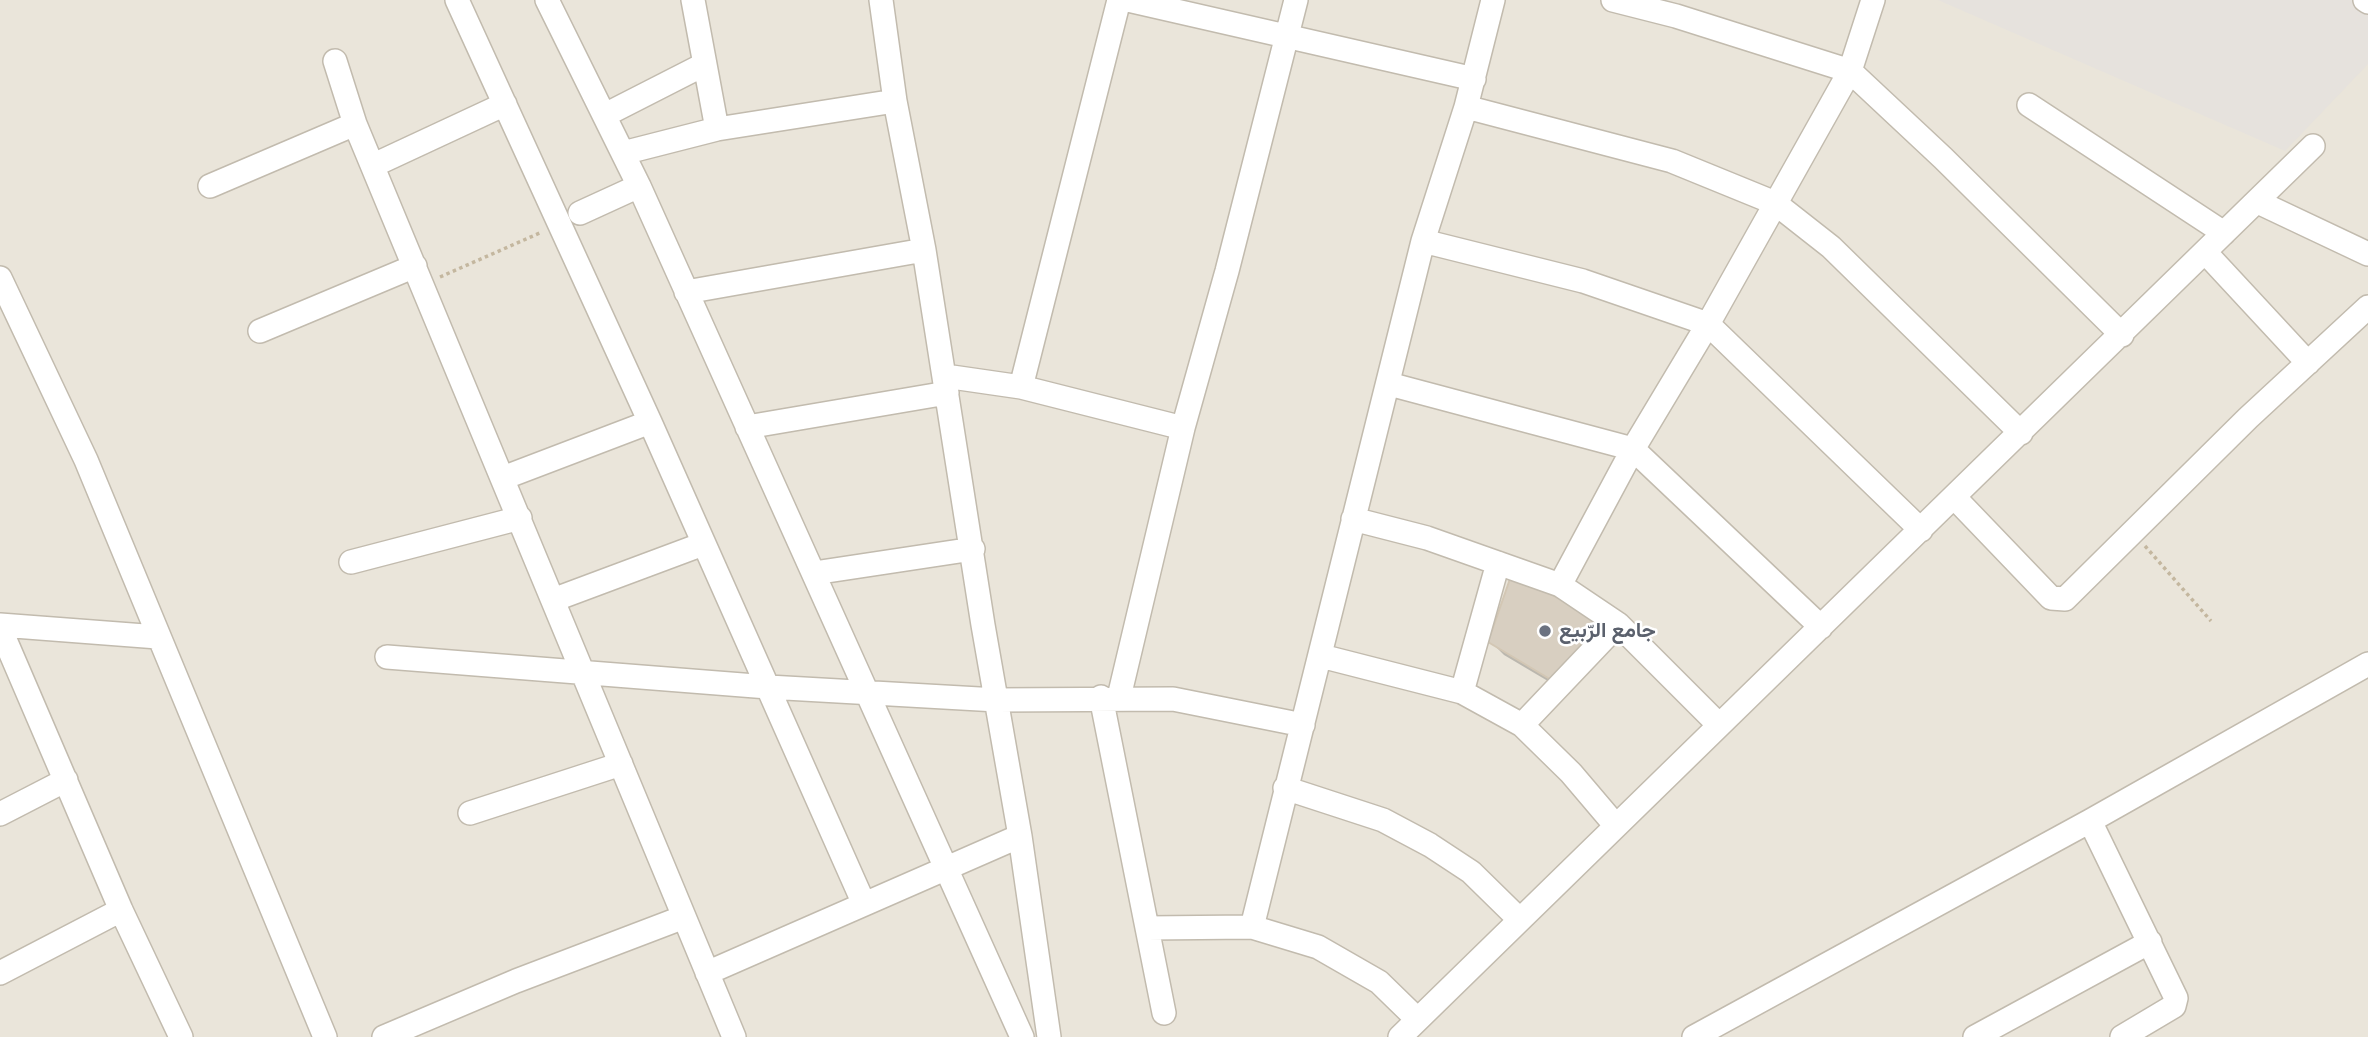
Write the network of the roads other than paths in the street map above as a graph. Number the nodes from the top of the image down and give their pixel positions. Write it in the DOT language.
graph roads {
  1 [pos="457,0"];
  2 [pos="547,0"];
  3 [pos="693,0"];
  4 [pos="881,0"];
  5 [pos="1119,0"];
  6 [pos="1128,0"];
  7 [pos="1296,0"];
  8 [pos="1493,0"];
  9 [pos="1613,0"];
  10 [pos="1872,0"];
  11 [pos="1286,35"];
  12 [pos="335,61"];
  13 [pos="703,65"];
  14 [pos="1850,71"];
  15 [pos="1474,79"];
  16 [pos="895,101"];
  17 [pos="505,104"];
  18 [pos="2029,105"];
  19 [pos="1466,107"];
  20 [pos="605,115"];
  21 [pos="355,124"];
  22 [pos="717,129"];
  23 [pos="2314,146"];
  24 [pos="623,153"];
  25 [pos="374,165"];
  26 [pos="210,186"];
  27 [pos="639,186"];
  28 [pos="2258,202"];
  29 [pos="1775,203"];
  30 [pos="580,213"];
  31 [pos="2224,233"];
  32 [pos="1423,241"];
  33 [pos="924,250"];
  34 [pos="2205,252"];
  35 [pos="2368,254"];
  36 [pos="419,275"];
  37 [pos="0,278"];
  38 [pos="686,292"];
  39 [pos="2368,307"];
  40 [pos="1708,324"];
  41 [pos="260,331"];
  42 [pos="2122,335"];
  43 [pos="2308,363"];
  44 [pos="946,384"];
  45 [pos="1389,384"];
  46 [pos="1021,387"];
  47 [pos="650,422"];
  48 [pos="747,426"];
  49 [pos="1183,428"];
  50 [pos="2021,433"];
  51 [pos="1633,449"];
  52 [pos="503,478"];
  53 [pos="1955,498"];
  54 [pos="520,517"];
  55 [pos="1353,519"];
  56 [pos="1921,530"];
  57 [pos="703,544"];
  58 [pos="973,548"];
  59 [pos="351,562"];
  60 [pos="1498,563"];
  61 [pos="814,573"];
  62 [pos="1560,585"];
  63 [pos="553,600"];
  64 [pos="1618,624"];
  65 [pos="0,626"];
  66 [pos="1821,627"];
  67 [pos="158,637"];
  68 [pos="6,655"];
  69 [pos="1321,656"];
  70 [pos="387,657"];
  71 [pos="2368,664"];
  72 [pos="582,671"];
  73 [pos="768,687"];
  74 [pos="869,692"];
  75 [pos="1462,692"];
  76 [pos="1110,697"];
  77 [pos="997,700"];
  78 [pos="1303,725"];
  79 [pos="1522,725"];
  80 [pos="1719,725"];
  81 [pos="621,764"];
  82 [pos="66,780"];
  83 [pos="1285,788"];
  84 [pos="470,813"];
  85 [pos="0,814"];
  86 [pos="2090,821"];
  87 [pos="1616,827"];
  88 [pos="1020,836"];
  89 [pos="947,870"];
  90 [pos="864,904"];
  91 [pos="121,910"];
  92 [pos="684,916"];
  93 [pos="1520,920"];
  94 [pos="1252,927"];
  95 [pos="1147,928"];
  96 [pos="2150,942"];
  97 [pos="0,973"];
  98 [pos="707,973"];
  99 [pos="1164,1013"];
  100 [pos="1417,1019"];
  101 [pos="178,1036"];
  102 [pos="2124,1036"];
  103 [pos="325,1037"];
  104 [pos="384,1037"];
  105 [pos="734,1037"];
  106 [pos="1022,1037"];
  107 [pos="1049,1037"];
  108 [pos="1400,1037"];
  109 [pos="1694,1037"];
  110 [pos="1975,1037"];
  1 -- 17 [label="street"];
  2 -- 20 [label="street"];
  3 -- 13 [label="street"];
  4 -- 16 [label="street"];
  5 -- 46 [label="street"];
  6 -- 11 [label="street"];
  7 -- 11 [label="street"];
  8 -- 15 [label="street"];
  9 -- 14 [label="street"];
  10 -- 14 [label="street"];
  11 -- 15 [label="street"];
  11 -- 49 [label="street"];
  12 -- 21 [label="street"];
  13 -- 20 [label="street"];
  13 -- 22 [label="street"];
  14 -- 29 [label="street"];
  14 -- 42 [label="street"];
  15 -- 19 [label="street"];
  16 -- 22 [label="street"];
  16 -- 33 [label="street"];
  17 -- 25 [label="street"];
  17 -- 47 [label="street"];
  18 -- 31 [label="street"];
  19 -- 29 [label="street"];
  19 -- 32 [label="street"];
  20 -- 24 [label="street"];
  21 -- 25 [label="street"];
  21 -- 26 [label="street"];
  22 -- 24 [label="street"];
  23 -- 28 [label="street"];
  24 -- 27 [label="street"];
  25 -- 36 [label="street"];
  27 -- 30 [label="street"];
  27 -- 38 [label="street"];
  28 -- 31 [label="street"];
  28 -- 35 [label="street"];
  29 -- 40 [label="street"];
  29 -- 50 [label="street"];
  31 -- 34 [label="street"];
  32 -- 40 [label="street"];
  32 -- 45 [label="street"];
  33 -- 38 [label="street"];
  33 -- 44 [label="street"];
  34 -- 42 [label="street"];
  34 -- 43 [label="street"];
  36 -- 41 [label="street"];
  36 -- 52 [label="street"];
  37 -- 67 [label="street"];
  38 -- 48 [label="street"];
  39 -- 43 [label="street"];
  40 -- 51 [label="street"];
  40 -- 56 [label="street"];
  42 -- 50 [label="street"];
  43 -- 53 [label="street"];
  44 -- 46 [label="street"];
  44 -- 48 [label="street"];
  44 -- 58 [label="street"];
  45 -- 51 [label="street"];
  45 -- 55 [label="street"];
  46 -- 49 [label="street"];
  47 -- 52 [label="street"];
  47 -- 57 [label="street"];
  48 -- 61 [label="street"];
  49 -- 76 [label="street"];
  50 -- 53 [label="street"];
  51 -- 62 [label="street"];
  51 -- 66 [label="street"];
  52 -- 54 [label="street"];
  53 -- 56 [label="street"];
  54 -- 59 [label="street"];
  54 -- 63 [label="street"];
  55 -- 60 [label="street"];
  55 -- 69 [label="street"];
  56 -- 66 [label="street"];
  57 -- 63 [label="street"];
  57 -- 73 [label="street"];
  58 -- 61 [label="street"];
  58 -- 77 [label="street"];
  60 -- 62 [label="street"];
  60 -- 75 [label="street"];
  61 -- 74 [label="street"];
  62 -- 64 [label="street"];
  63 -- 72 [label="street"];
  64 -- 79 [label="street"];
  64 -- 80 [label="street"];
  65 -- 67 [label="street"];
  65 -- 68 [label="street"];
  66 -- 80 [label="street"];
  67 -- 103 [label="street"];
  68 -- 82 [label="street"];
  69 -- 75 [label="street"];
  69 -- 78 [label="street"];
  70 -- 72 [label="street"];
  71 -- 86 [label="street"];
  72 -- 73 [label="street"];
  72 -- 81 [label="street"];
  73 -- 74 [label="street"];
  73 -- 90 [label="street"];
  74 -- 77 [label="street"];
  74 -- 89 [label="street"];
  75 -- 79 [label="street"];
  76 -- 77 [label="street"];
  76 -- 78 [label="street"];
  76 -- 95 [label="street"];
  77 -- 88 [label="street"];
  78 -- 83 [label="street"];
  79 -- 87 [label="street"];
  80 -- 87 [label="street"];
  81 -- 84 [label="street"];
  81 -- 92 [label="street"];
  82 -- 85 [label="street"];
  82 -- 91 [label="street"];
  83 -- 93 [label="street"];
  83 -- 94 [label="street"];
  86 -- 96 [label="street"];
  86 -- 109 [label="street"];
  87 -- 93 [label="street"];
  88 -- 89 [label="street"];
  88 -- 107 [label="street"];
  89 -- 90 [label="street"];
  89 -- 106 [label="street"];
  90 -- 98 [label="street"];
  91 -- 97 [label="street"];
  91 -- 101 [label="street"];
  92 -- 98 [label="street"];
  92 -- 104 [label="street"];
  93 -- 100 [label="street"];
  94 -- 95 [label="street"];
  94 -- 100 [label="street"];
  95 -- 99 [label="street"];
  96 -- 102 [label="street"];
  96 -- 110 [label="street"];
  98 -- 105 [label="street"];
  100 -- 108 [label="street"];
}
